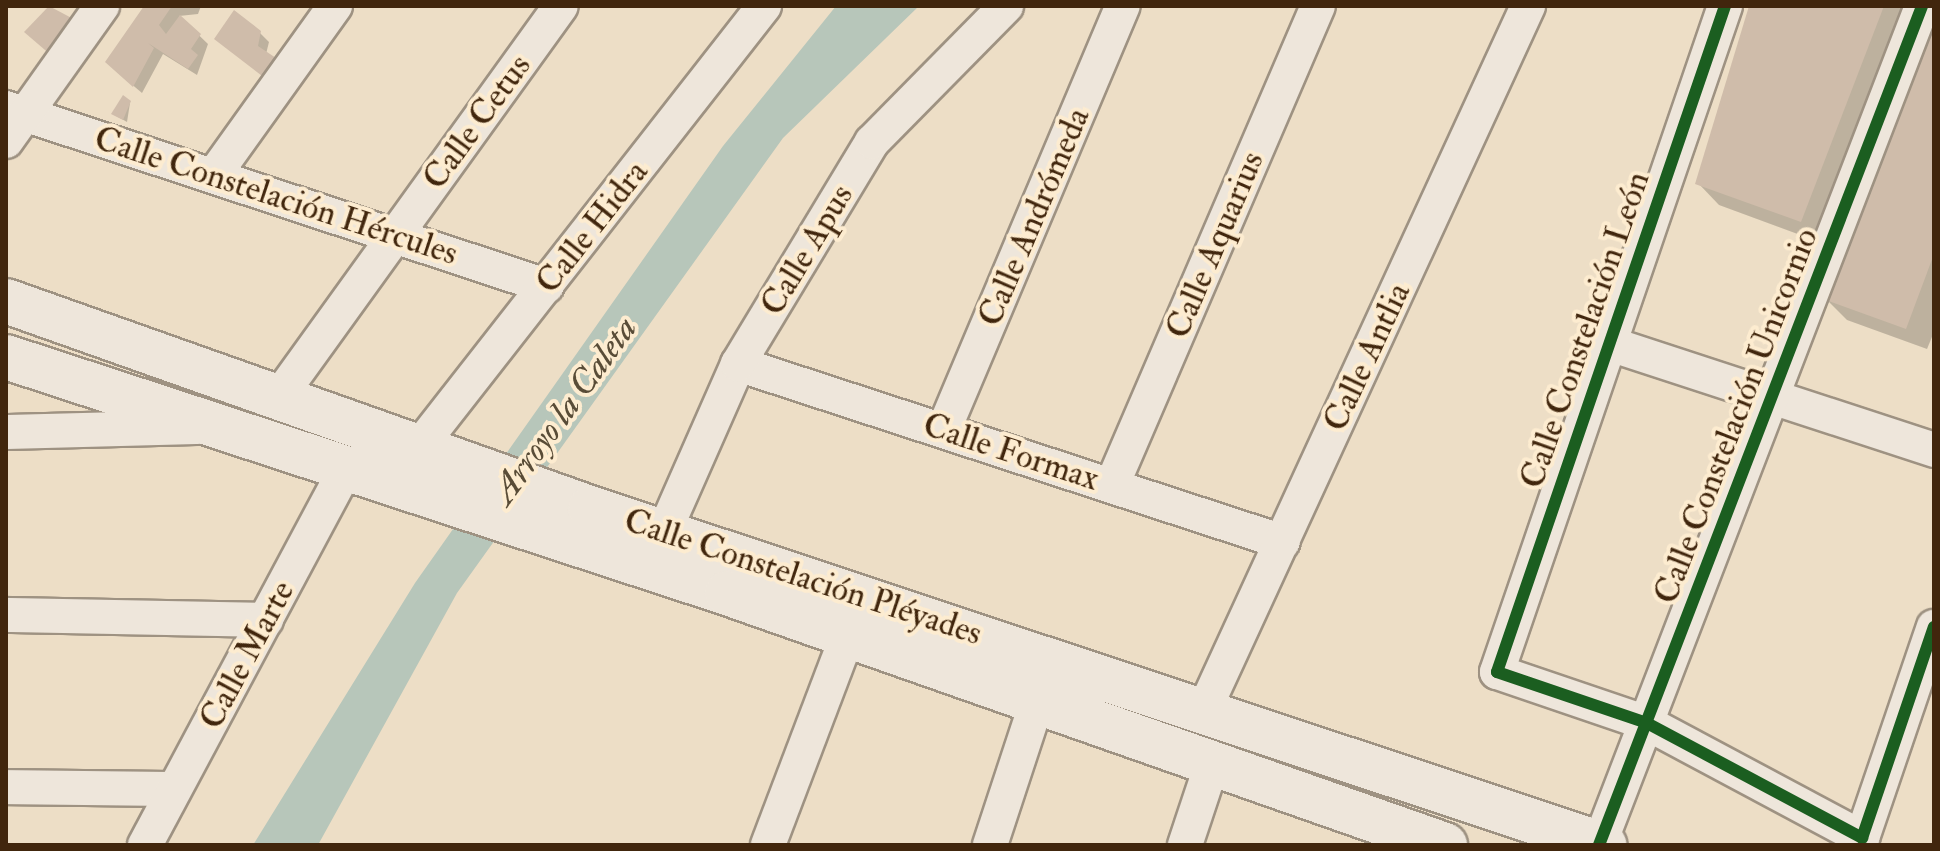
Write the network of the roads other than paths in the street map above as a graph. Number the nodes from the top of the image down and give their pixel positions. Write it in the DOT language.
graph roads {
  1 [pos="102,6"];
  2 [pos="335,6"];
  3 [pos="561,6"];
  4 [pos="764,6"];
  5 [pos="1006,6"];
  6 [pos="1123,6"];
  7 [pos="1318,6"];
  8 [pos="1528,6"];
  9 [pos="1725,6"];
  10 [pos="1922,6"];
  11 [pos="12,121"];
  12 [pos="214,175"];
  13 [pos="395,236"];
  14 [pos="546,286"];
  15 [pos="6,301"];
  16 [pos="1610,344"];
  17 [pos="6,357"];
  18 [pos="738,364"];
  19 [pos="281,394"];
  20 [pos="1775,398"];
  21 [pos="226,427"];
  22 [pos="944,429"];
  23 [pos="6,432"];
  24 [pos="1934,450"];
  25 [pos="422,463"];
  26 [pos="348,465"];
  27 [pos="1112,485"];
  28 [pos="583,525"];
  29 [pos="664,532"];
  30 [pos="1283,542"];
  31 [pos="6,615"];
  32 [pos="266,620"];
  33 [pos="1934,627"];
  34 [pos="847,637"];
  35 [pos="1037,702"];
  36 [pos="1205,708"];
  37 [pos="1647,723"];
  38 [pos="1212,764"];
  39 [pos="6,787"];
  40 [pos="174,789"];
  41 [pos="1601,844"];
  42 [pos="145,845"];
  43 [pos="768,845"];
  44 [pos="990,845"];
  45 [pos="1185,845"];
  46 [pos="1445,845"];
  1 -- 11 [label="street"];
  2 -- 12 [label="street"];
  3 -- 13 [label="street, Calle Cetus"];
  4 -- 14 [label="street, Calle Hidra"];
  5 -- 18 [label="street, Calle Apus"];
  6 -- 22 [label="street, Calle Andrómeda"];
  7 -- 27 [label="street, Calle Aquarius"];
  8 -- 30 [label="street, Calle Antlia"];
  9 -- 16 [label="street, Calle Constelación León"];
  10 -- 20 [label="street, Calle Constelación Unicornio"];
  11 -- 12 [label="street, Calle Constelación Hércules"];
  12 -- 13 [label="street, Calle Constelación Hércules"];
  13 -- 14 [label="street, Calle Constelación Hércules"];
  13 -- 19 [label="street, Calle Cetus"];
  14 -- 25 [label="street, Calle Hidra"];
  15 -- 19 [label="main road, Calle Constelación Pléyades"];
  16 -- 20 [label="street"];
  16 -- 37 [label="street, Calle Constelación León"];
  17 -- 21 [label="main road, Calle Constelación Pléyades"];
  18 -- 22 [label="street, Calle Formax"];
  18 -- 29 [label="street, Calle Apus"];
  19 -- 25 [label="main road, Calle Constelación Pléyades"];
  20 -- 24 [label="street"];
  20 -- 37 [label="street, Calle Constelación Unicornio"];
  21 -- 23 [label="street"];
  21 -- 26 [label="main road, Calle Constelación Pléyades"];
  22 -- 27 [label="street, Calle Formax"];
  25 -- 26 [label="main road, Calle Constelación Pléyades"];
  25 -- 28 [label="main road, Calle Constelación Pléyades"];
  26 -- 32 [label="street, Calle Marte"];
  27 -- 30 [label="street, Calle Formax"];
  28 -- 29 [label="main road, Calle Constelación Pléyades"];
  28 -- 34 [label="main road, Calle Constelación Pléyades"];
  29 -- 36 [label="main road, Calle Constelación Pléyades"];
  30 -- 36 [label="street, Calle Antlia"];
  31 -- 32 [label="street"];
  32 -- 40 [label="street, Calle Marte"];
  33 -- 37 [label="street"];
  34 -- 35 [label="main road, Calle Constelación Pléyades"];
  34 -- 43 [label="street"];
  35 -- 38 [label="main road, Calle Constelación Pléyades"];
  35 -- 44 [label="street"];
  36 -- 41 [label="main road, Calle Constelación Pléyades"];
  37 -- 41 [label="street, Calle Constelación Unicornio"];
  38 -- 45 [label="street"];
  38 -- 46 [label="main road, Calle Constelación Pléyades"];
  39 -- 40 [label="street"];
  40 -- 42 [label="street, Calle Marte"];
}
